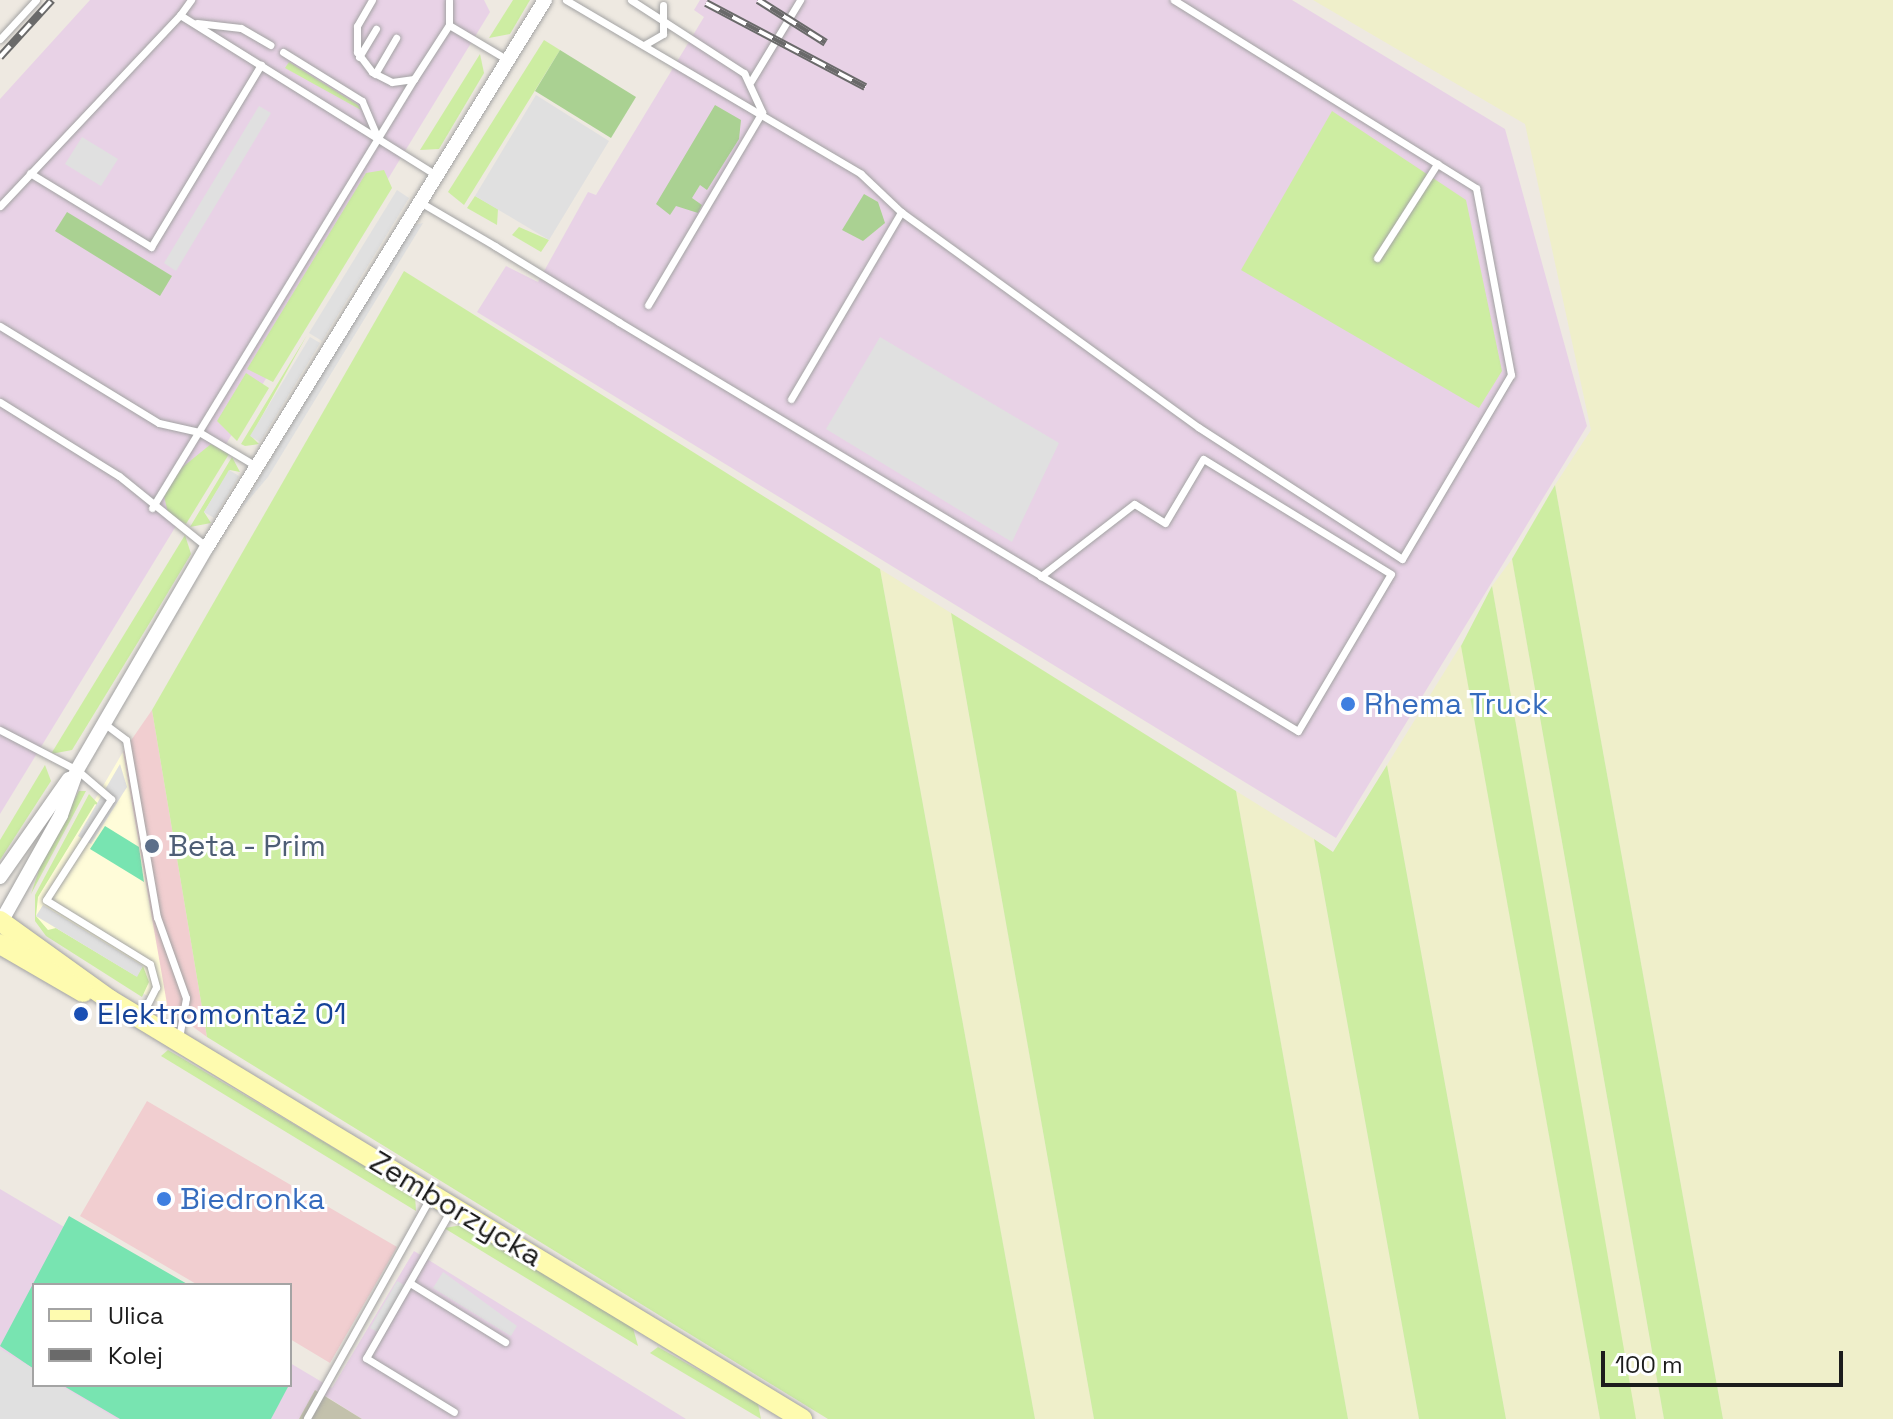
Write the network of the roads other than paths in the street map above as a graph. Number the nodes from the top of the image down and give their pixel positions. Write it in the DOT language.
graph roads {
  1 [pos="36,0"];
  2 [pos="191,0"];
  3 [pos="372,0"];
  4 [pos="449,0"];
  5 [pos="545,0"];
  6 [pos="566,0"];
  7 [pos="631,0"];
  8 [pos="800,0"];
  9 [pos="1174,0"];
  10 [pos="663,5"];
  11 [pos="180,15"];
  12 [pos="664,22"];
  13 [pos="192,23"];
  14 [pos="449,25"];
  15 [pos="376,29"];
  16 [pos="396,38"];
  17 [pos="0,39"];
  18 [pos="270,45"];
  19 [pos="644,45"];
  20 [pos="283,52"];
  21 [pos="359,57"];
  22 [pos="508,60"];
  23 [pos="261,65"];
  24 [pos="375,74"];
  25 [pos="414,79"];
  26 [pos="751,81"];
  27 [pos="762,112"];
  28 [pos="378,139"];
  29 [pos="1437,164"];
  30 [pos="30,173"];
  31 [pos="436,175"];
  32 [pos="420,202"];
  33 [pos="0,206"];
  34 [pos="901,212"];
  35 [pos="1377,258"];
  36 [pos="648,305"];
  37 [pos="0,326"];
  38 [pos="791,399"];
  39 [pos="0,402"];
  40 [pos="199,432"];
  41 [pos="256,466"];
  42 [pos="152,508"];
  43 [pos="207,547"];
  44 [pos="1041,576"];
  45 [pos="103,723"];
  46 [pos="0,730"];
  47 [pos="77,770"];
  48 [pos="0,877"];
  49 [pos="0,922"];
  50 [pos="0,944"];
  51 [pos="110,1000"];
  52 [pos="140,1018"];
  53 [pos="178,1040"];
  54 [pos="432,1194"];
  55 [pos="453,1206"];
  56 [pos="410,1283"];
  57 [pos="505,1342"];
  58 [pos="454,1412"];
  59 [pos="307,1418"];
  60 [pos="802,1419"];
  1 -- 17 [label="lane"];
  2 -- 11 [label="lane"];
  3 -- 21 [label="lane"];
  4 -- 14 [label="lane"];
  5 -- 22 [label="street"];
  6 -- 19 [label="lane"];
  7 -- 12 [label="lane"];
  8 -- 26 [label="lane"];
  9 -- 29 [label="lane"];
  10 -- 12 [label="lane"];
  11 -- 13 [label="lane"];
  11 -- 30 [label="lane"];
  12 -- 19 [label="lane"];
  12 -- 26 [label="lane"];
  13 -- 18 [label="lane"];
  13 -- 23 [label="lane"];
  14 -- 22 [label="lane"];
  14 -- 25 [label="lane"];
  15 -- 21 [label="lane"];
  16 -- 24 [label="lane"];
  19 -- 27 [label="lane"];
  20 -- 28 [label="lane"];
  21 -- 24 [label="lane"];
  22 -- 31 [label="street"];
  23 -- 28 [label="lane"];
  23 -- 30 [label="lane"];
  24 -- 25 [label="lane"];
  25 -- 28 [label="lane"];
  26 -- 27 [label="lane"];
  27 -- 34 [label="lane"];
  27 -- 36 [label="lane"];
  28 -- 31 [label="lane"];
  28 -- 40 [label="lane"];
  29 -- 34 [label="lane"];
  29 -- 35 [label="lane"];
  30 -- 33 [label="lane"];
  31 -- 32 [label="street"];
  32 -- 41 [label="street"];
  32 -- 44 [label="lane"];
  34 -- 38 [label="lane"];
  37 -- 40 [label="lane"];
  39 -- 42 [label="lane"];
  40 -- 41 [label="lane"];
  40 -- 42 [label="lane"];
  41 -- 43 [label="street"];
  42 -- 43 [label="lane"];
  43 -- 45 [label="street"];
  44 -- 44 [label="lane"];
  45 -- 47 [label="street"];
  45 -- 53 [label="lane"];
  46 -- 47 [label="lane"];
  47 -- 48 [label="street"];
  47 -- 49 [label="street"];
  47 -- 52 [label="lane"];
  49 -- 51 [label="street, Zemborzycka"];
  50 -- 51 [label="street, Zemborzycka"];
  51 -- 52 [label="street, Zemborzycka"];
  52 -- 53 [label="street, Zemborzycka"];
  53 -- 54 [label="street, Zemborzycka"];
  54 -- 55 [label="street, Zemborzycka"];
  54 -- 59 [label="lane"];
  55 -- 56 [label="lane"];
  55 -- 60 [label="street, Zemborzycka"];
  56 -- 57 [label="lane"];
  56 -- 58 [label="lane"];
}
